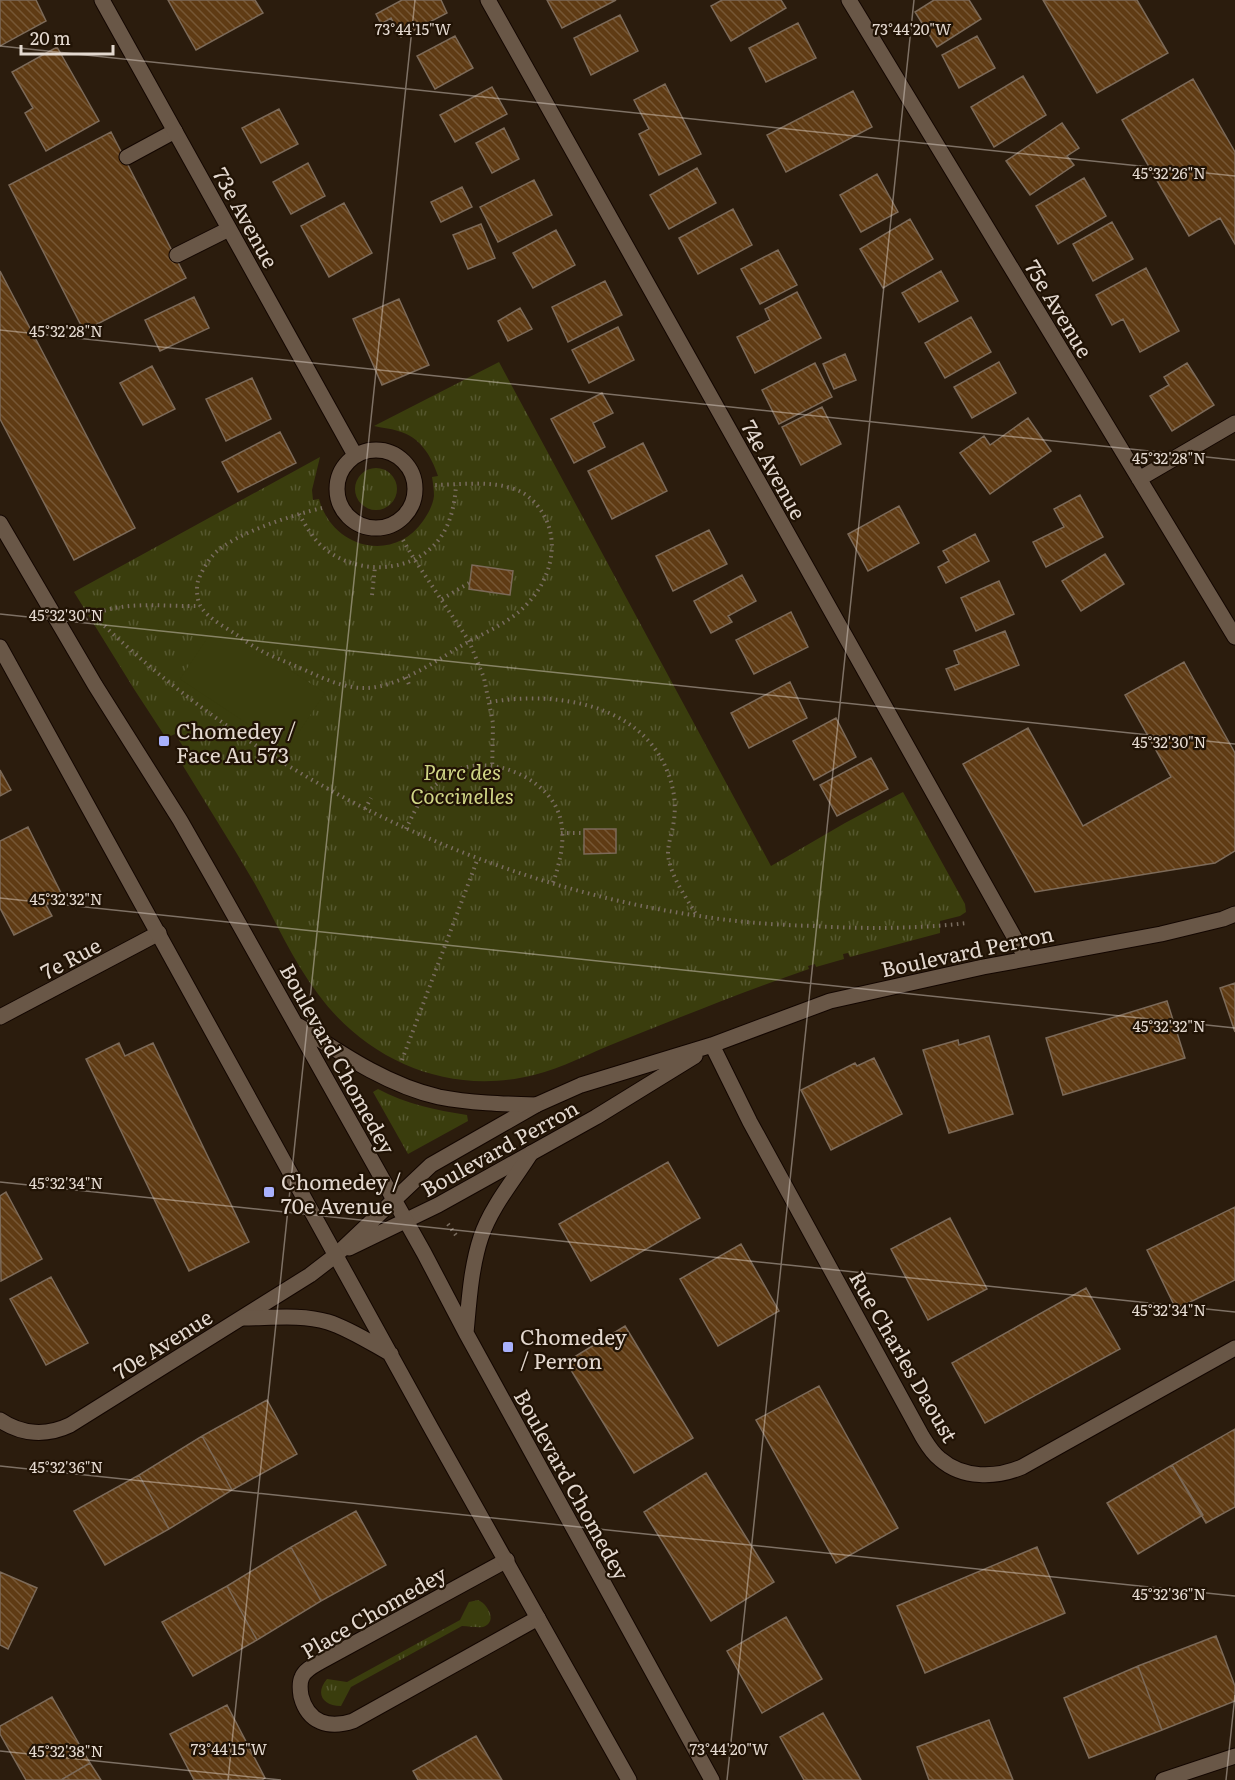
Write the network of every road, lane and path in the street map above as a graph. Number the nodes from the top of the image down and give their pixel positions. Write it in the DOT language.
graph roads {
  1 [pos="102,0"];
  2 [pos="488,0"];
  3 [pos="849,0"];
  4 [pos="175,130"];
  5 [pos="127,157"];
  6 [pos="230,229"];
  7 [pos="177,255"];
  8 [pos="1235,423"];
  9 [pos="355,455"];
  10 [pos="1139,479"];
  11 [pos="433,485"];
  12 [pos="456,485"];
  13 [pos="322,508"];
  14 [pos="299,514"];
  15 [pos="0,523"];
  16 [pos="404,540"];
  17 [pos="414,559"];
  18 [pos="375,567"];
  19 [pos="469,583"];
  20 [pos="372,595"];
  21 [pos="442,599"];
  22 [pos="200,606"];
  23 [pos="93,615"];
  24 [pos="86,619"];
  25 [pos="1235,637"];
  26 [pos="469,641"];
  27 [pos="0,647"];
  28 [pos="406,677"];
  29 [pos="410,687"];
  30 [pos="490,702"];
  31 [pos="493,766"];
  32 [pos="492,777"];
  33 [pos="370,798"];
  34 [pos="365,809"];
  35 [pos="406,829"];
  36 [pos="561,833"];
  37 [pos="584,833"];
  38 [pos="478,858"];
  39 [pos="553,883"];
  40 [pos="1235,914"];
  41 [pos="698,916"];
  42 [pos="967,923"];
  43 [pos="159,933"];
  44 [pos="1026,958"];
  45 [pos="0,1017"];
  46 [pos="296,1024"];
  47 [pos="712,1045"];
  48 [pos="399,1066"];
  49 [pos="536,1105"];
  50 [pos="531,1153"];
  51 [pos="394,1199"];
  52 [pos="406,1221"];
  53 [pos="336,1255"];
  54 [pos="243,1318"];
  55 [pos="466,1333"];
  56 [pos="1235,1348"];
  57 [pos="391,1354"];
  58 [pos="0,1420"];
  59 [pos="507,1560"];
  60 [pos="538,1618"];
  61 [pos="1235,1756"];
  62 [pos="629,1780"];
  63 [pos="712,1780"];
  64 [pos="1163,1780"];
  1 -- 4 [label="street, 73e Avenue"];
  2 -- 44 [label="street, 74e Avenue"];
  3 -- 10 [label="street, 75e Avenue"];
  4 -- 5 [label="street"];
  4 -- 6 [label="street, 73e Avenue"];
  6 -- 7 [label="street"];
  6 -- 9 [label="street, 73e Avenue"];
  8 -- 10 [label="street"];
  9 -- 9 [label="street"];
  10 -- 25 [label="street, 75e Avenue"];
  11 -- 12 [label="path"];
  12 -- 17 [label="path"];
  12 -- 26 [label="path"];
  13 -- 14 [label="path"];
  14 -- 18 [label="path"];
  14 -- 22 [label="path"];
  15 -- 46 [label="street, Boulevard Chomedey"];
  16 -- 17 [label="path"];
  17 -- 18 [label="path"];
  17 -- 21 [label="path"];
  18 -- 20 [label="path"];
  19 -- 21 [label="path"];
  21 -- 26 [label="path"];
  22 -- 23 [label="path"];
  22 -- 28 [label="path"];
  23 -- 24 [label="path"];
  23 -- 34 [label="path"];
  26 -- 28 [label="path"];
  26 -- 30 [label="path"];
  27 -- 43 [label="street"];
  28 -- 29 [label="path"];
  30 -- 31 [label="path"];
  30 -- 41 [label="path"];
  31 -- 32 [label="path"];
  31 -- 35 [label="path"];
  31 -- 36 [label="path"];
  33 -- 34 [label="path"];
  34 -- 35 [label="path"];
  35 -- 38 [label="path"];
  36 -- 37 [label="path"];
  36 -- 39 [label="path"];
  38 -- 39 [label="path"];
  38 -- 48 [label="path"];
  39 -- 41 [label="path"];
  40 -- 44 [label="street, Boulevard Perron"];
  41 -- 42 [label="path"];
  43 -- 45 [label="street, 7e Rue"];
  43 -- 53 [label="street"];
  44 -- 47 [label="street, Boulevard Perron"];
  46 -- 49 [label="street"];
  46 -- 51 [label="street, Boulevard Chomedey"];
  47 -- 49 [label="street, Boulevard Perron"];
  47 -- 50 [label="street, Boulevard Perron"];
  47 -- 56 [label="street, Rue Charles Daoust"];
  49 -- 51 [label="street, Boulevard Perron"];
  50 -- 52 [label="street, Boulevard Perron"];
  50 -- 55 [label="street"];
  51 -- 52 [label="street, Boulevard Chomedey"];
  51 -- 53 [label="street, Boulevard Perron"];
  52 -- 53 [label="street, Boulevard Perron"];
  52 -- 55 [label="street, Boulevard Chomedey"];
  53 -- 54 [label="street, 70e Avenue"];
  53 -- 57 [label="street"];
  54 -- 57 [label="street"];
  54 -- 58 [label="street, 70e Avenue"];
  55 -- 63 [label="street, Boulevard Chomedey"];
  57 -- 59 [label="street"];
  59 -- 60 [label="street"];
  59 -- 60 [label="street, Place Chomedey"];
  60 -- 62 [label="street"];
  61 -- 64 [label="street"];
}
